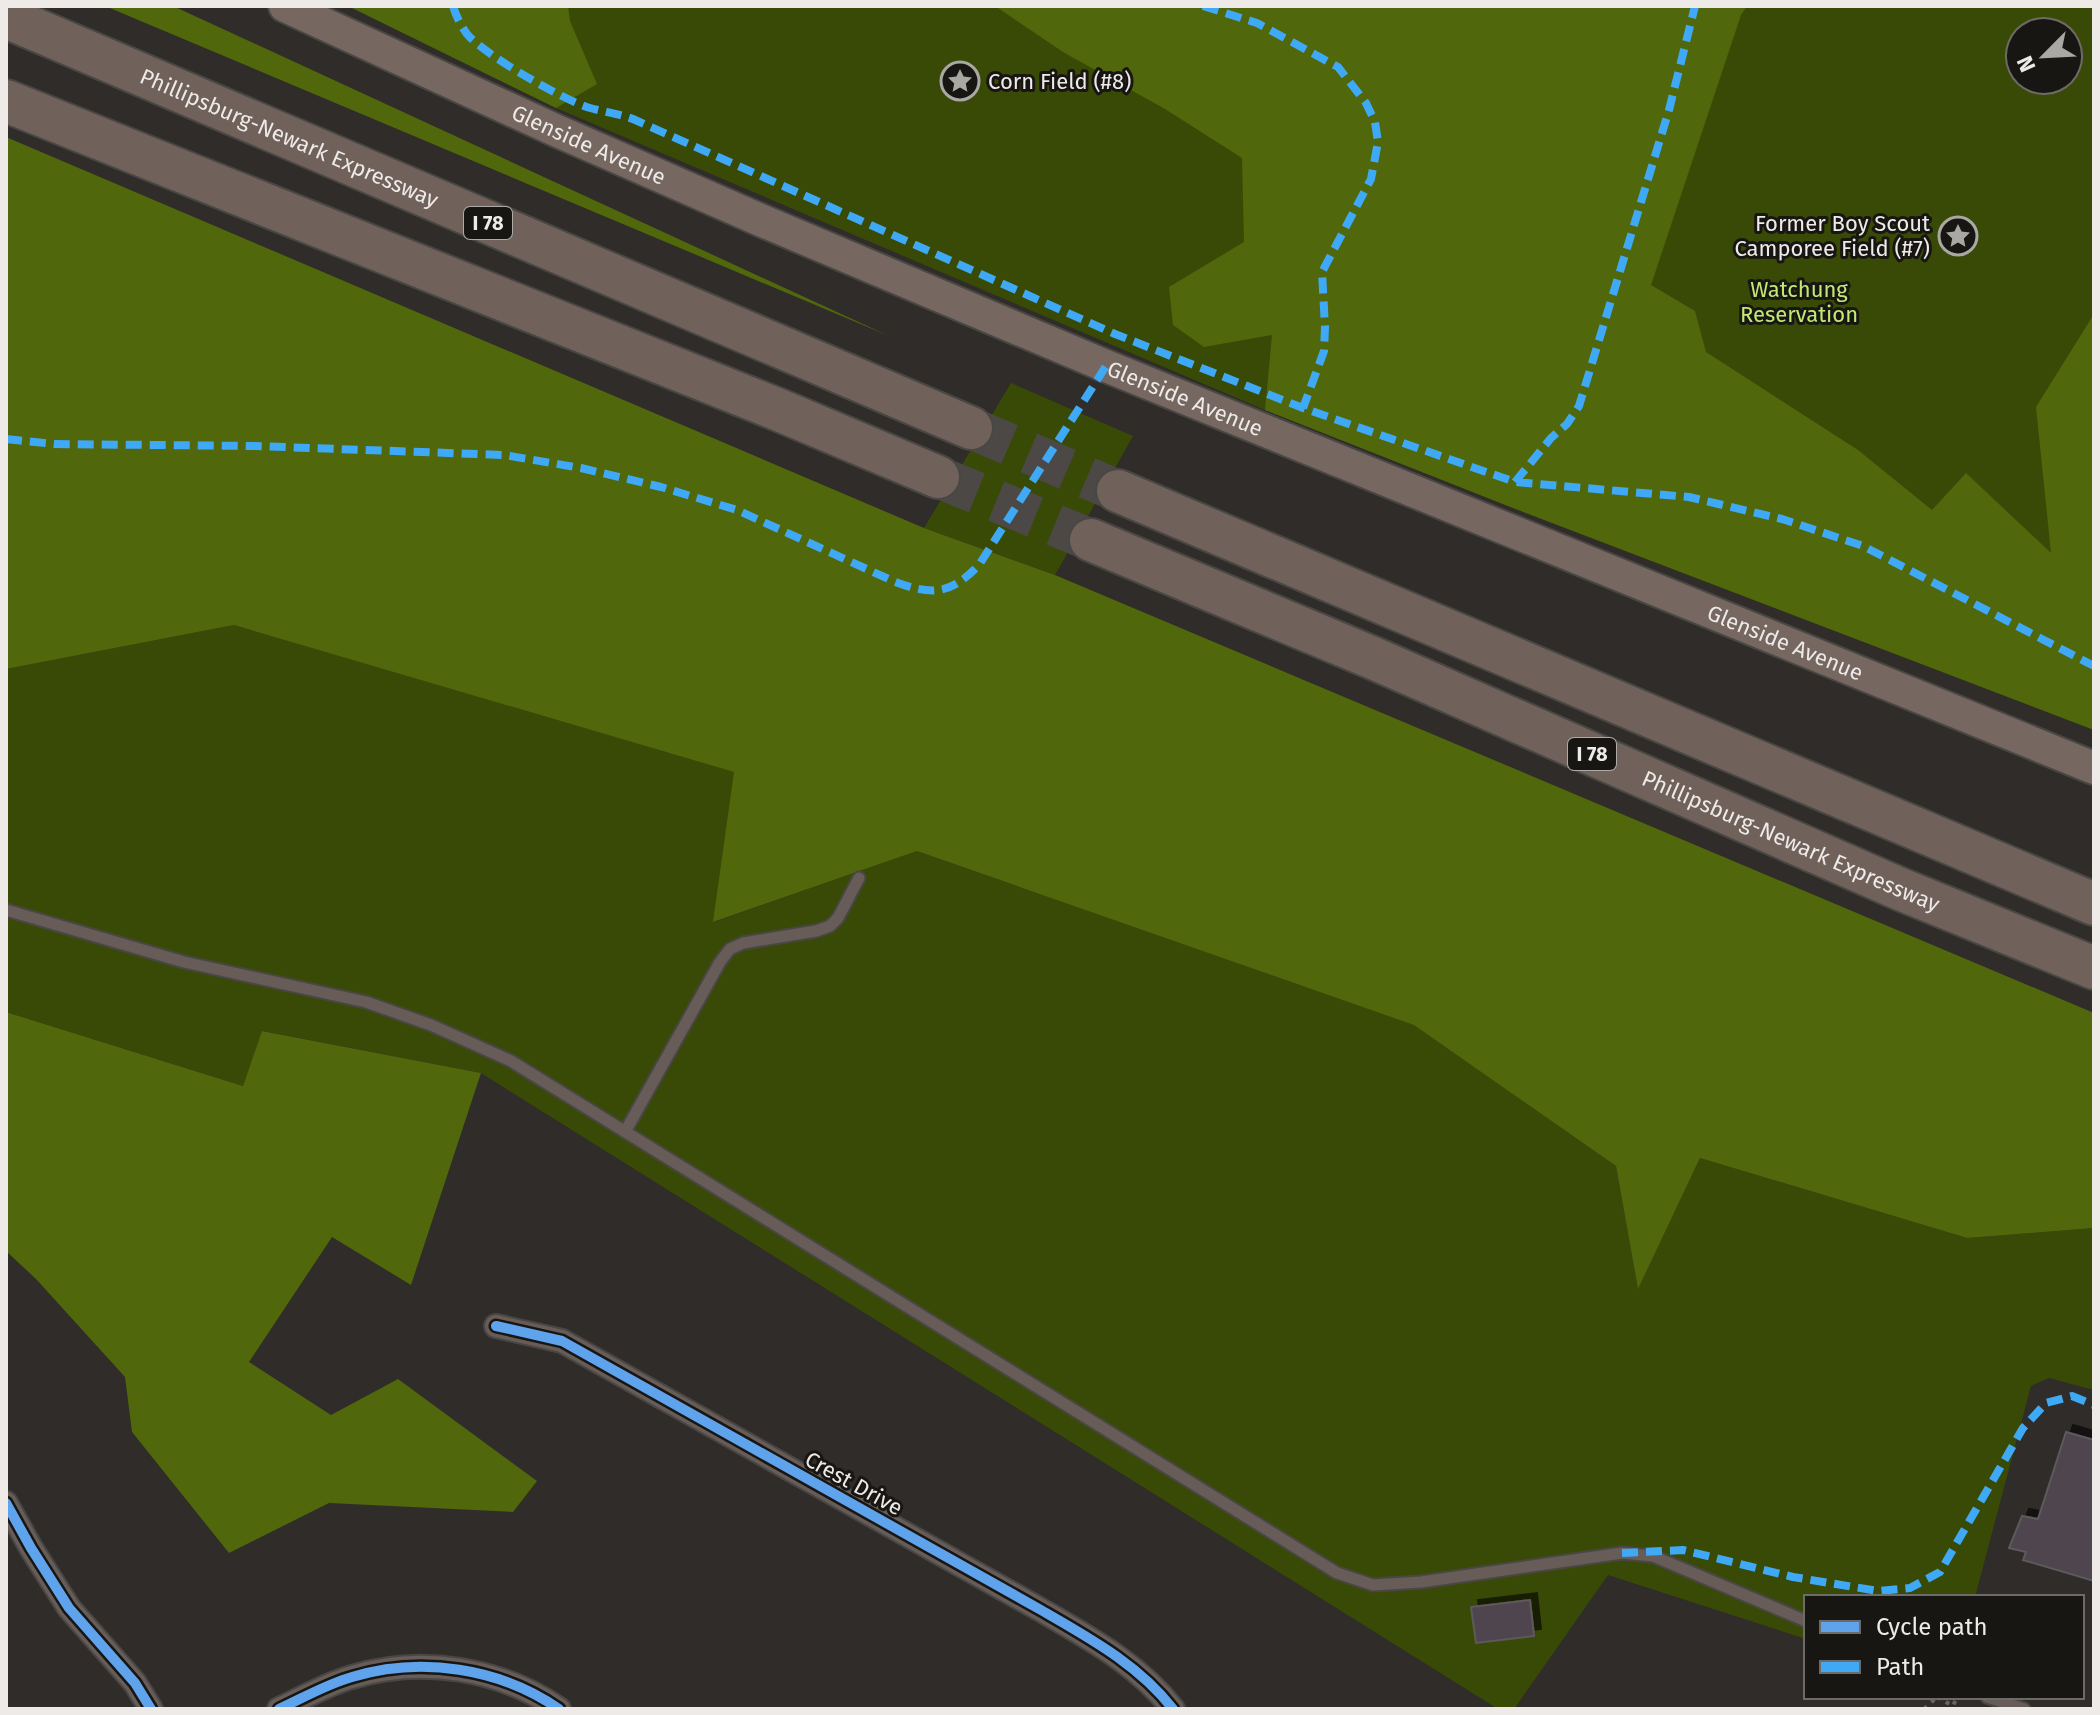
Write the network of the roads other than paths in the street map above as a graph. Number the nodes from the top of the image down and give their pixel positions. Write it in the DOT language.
graph roads {
  1 [pos="285,6"];
  2 [pos="6,17"];
  3 [pos="6,101"];
  4 [pos="971,428"];
  5 [pos="938,477"];
  6 [pos="1118,491"];
  7 [pos="1091,540"];
  8 [pos="2094,768"];
  9 [pos="859,878"];
  10 [pos="2094,904"];
  11 [pos="6,910"];
  12 [pos="2094,968"];
  13 [pos="625,1132"];
  14 [pos="496,1326"];
  15 [pos="6,1503"];
  16 [pos="1804,1620"];
  17 [pos="1993,1699"];
  18 [pos="151,1709"];
  19 [pos="279,1709"];
  20 [pos="559,1709"];
  21 [pos="1173,1709"];
  22 [pos="2024,1709"];
  1 -- 8 [label="main road, Glenside Avenue"];
  2 -- 4 [label="highway, Phillipsburg-Newark Expressway / I 78"];
  3 -- 5 [label="highway"];
  6 -- 10 [label="highway"];
  7 -- 12 [label="highway, Phillipsburg-Newark Expressway / I 78"];
  9 -- 13 [label="lane"];
  11 -- 13 [label="lane"];
  13 -- 16 [label="lane"];
  14 -- 21 [label="street, Crest Drive"];
  15 -- 18 [label="street"];
  17 -- 22 [label="lane"];
  19 -- 20 [label="street"];
}
